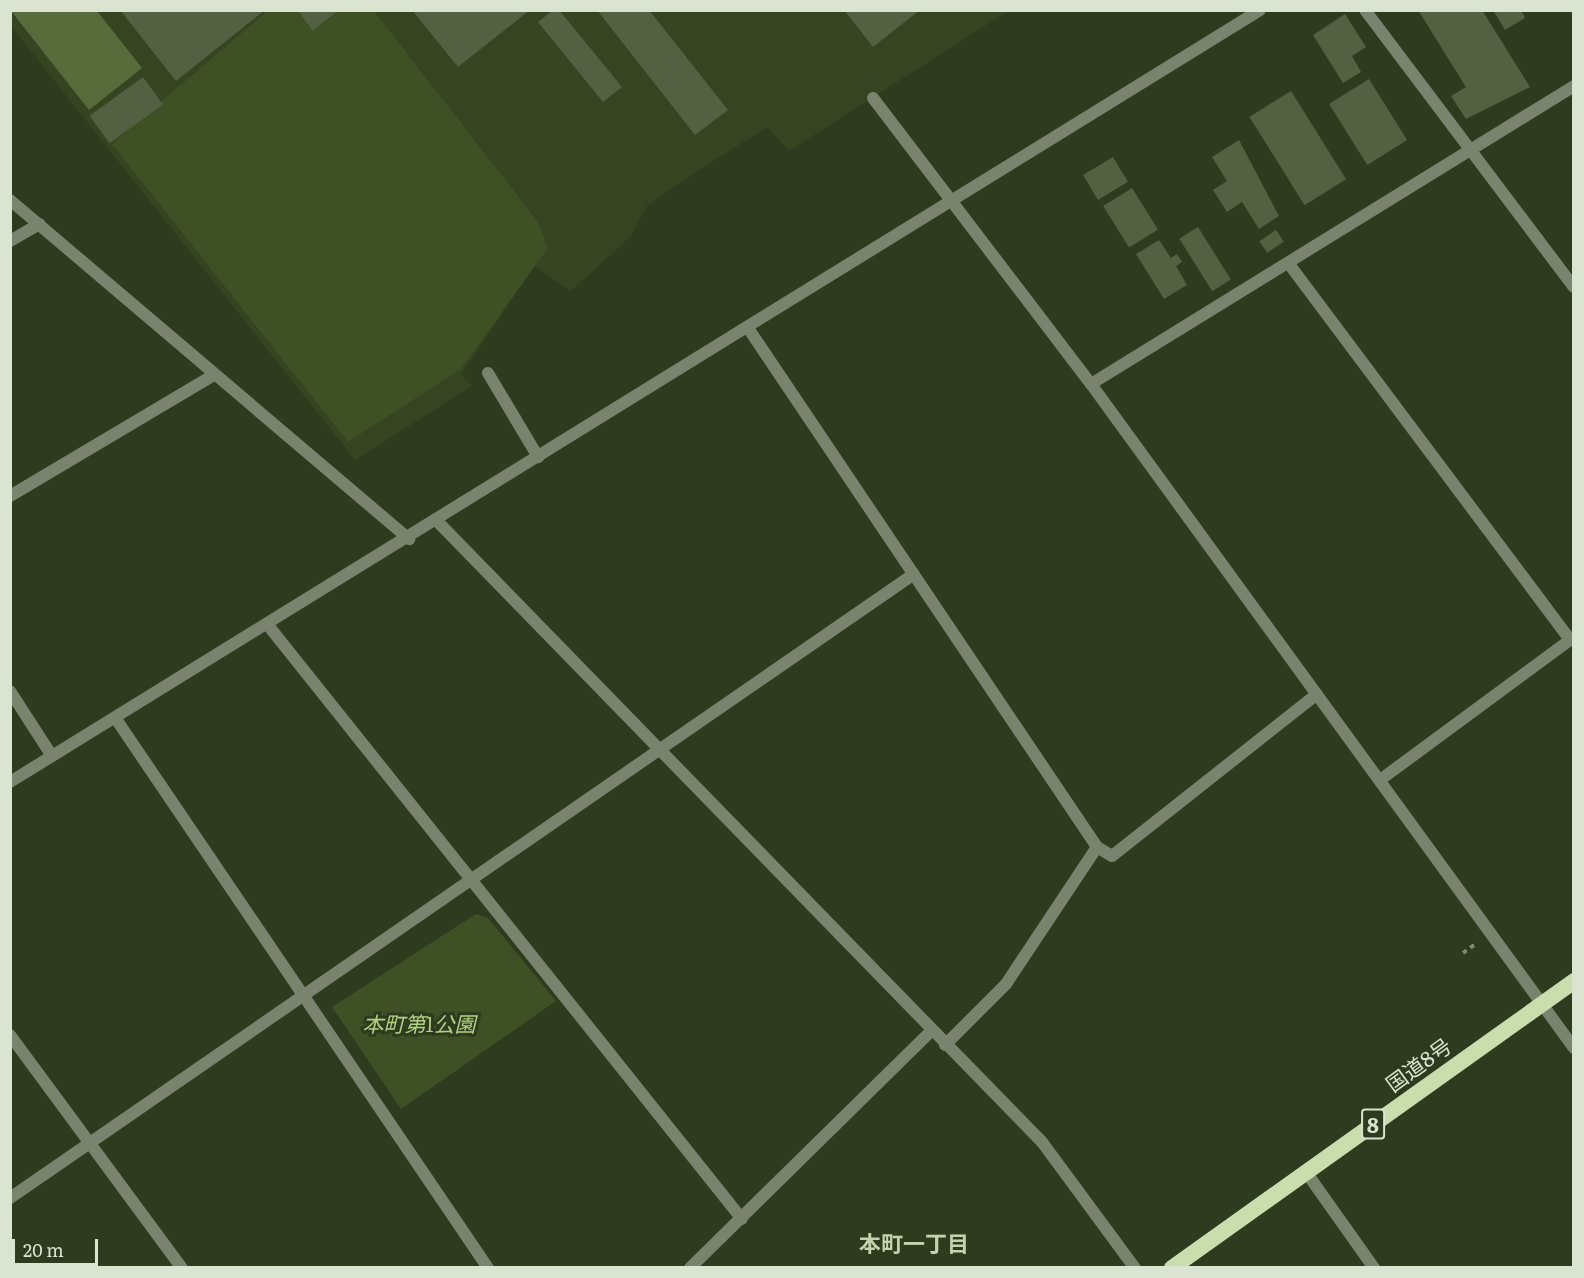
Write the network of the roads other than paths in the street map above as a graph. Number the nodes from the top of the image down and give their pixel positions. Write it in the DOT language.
graph roads {
  1 [pos="1260,10"];
  2 [pos="1365,10"];
  3 [pos="1574,86"];
  4 [pos="873,99"];
  5 [pos="1470,151"];
  6 [pos="10,200"];
  7 [pos="954,202"];
  8 [pos="39,224"];
  9 [pos="10,241"];
  10 [pos="1289,264"];
  11 [pos="1574,287"];
  12 [pos="748,328"];
  13 [pos="488,374"];
  14 [pos="214,375"];
  15 [pos="1091,384"];
  16 [pos="538,457"];
  17 [pos="10,496"];
  18 [pos="437,521"];
  19 [pos="408,539"];
  20 [pos="914,574"];
  21 [pos="267,624"];
  22 [pos="1572,638"];
  23 [pos="10,691"];
  24 [pos="1317,694"];
  25 [pos="116,719"];
  26 [pos="659,749"];
  27 [pos="52,756"];
  28 [pos="1380,780"];
  29 [pos="10,782"];
  30 [pos="1097,847"];
  31 [pos="472,879"];
  32 [pos="1574,981"];
  33 [pos="300,996"];
  34 [pos="1540,1005"];
  35 [pos="930,1032"];
  36 [pos="10,1035"];
  37 [pos="945,1045"];
  38 [pos="1574,1047"];
  39 [pos="88,1142"];
  40 [pos="1306,1172"];
  41 [pos="10,1198"];
  42 [pos="742,1219"];
  43 [pos="182,1268"];
  44 [pos="488,1268"];
  45 [pos="690,1268"];
  46 [pos="1136,1268"];
  47 [pos="1172,1268"];
  48 [pos="1374,1268"];
  1 -- 7 [label="street"];
  2 -- 5 [label="street"];
  3 -- 5 [label="street"];
  4 -- 7 [label="street"];
  5 -- 10 [label="street"];
  5 -- 11 [label="street"];
  6 -- 8 [label="street"];
  7 -- 12 [label="street"];
  7 -- 15 [label="street"];
  8 -- 9 [label="street"];
  8 -- 14 [label="street"];
  10 -- 15 [label="street"];
  10 -- 22 [label="street"];
  12 -- 16 [label="street"];
  12 -- 20 [label="street"];
  13 -- 16 [label="street"];
  14 -- 17 [label="street"];
  14 -- 19 [label="street"];
  15 -- 24 [label="street"];
  16 -- 18 [label="street"];
  18 -- 19 [label="street"];
  18 -- 26 [label="street"];
  19 -- 21 [label="street"];
  20 -- 26 [label="street"];
  20 -- 30 [label="street"];
  21 -- 25 [label="street"];
  21 -- 31 [label="street"];
  22 -- 28 [label="street"];
  23 -- 27 [label="street"];
  24 -- 28 [label="street"];
  24 -- 30 [label="street"];
  25 -- 27 [label="street"];
  25 -- 33 [label="street"];
  26 -- 31 [label="street"];
  26 -- 35 [label="street"];
  27 -- 29 [label="street"];
  28 -- 34 [label="street"];
  30 -- 37 [label="street"];
  31 -- 33 [label="street"];
  31 -- 42 [label="street"];
  32 -- 34 [label="highway, 国道8号 / 8"];
  33 -- 39 [label="street"];
  33 -- 44 [label="street"];
  34 -- 38 [label="street"];
  34 -- 40 [label="highway, 国道8号 / 8"];
  35 -- 37 [label="street"];
  35 -- 42 [label="street"];
  36 -- 39 [label="street"];
  37 -- 46 [label="street"];
  39 -- 41 [label="street"];
  39 -- 43 [label="street"];
  40 -- 47 [label="highway, 国道8号 / 8"];
  40 -- 48 [label="street"];
  42 -- 45 [label="street"];
}
